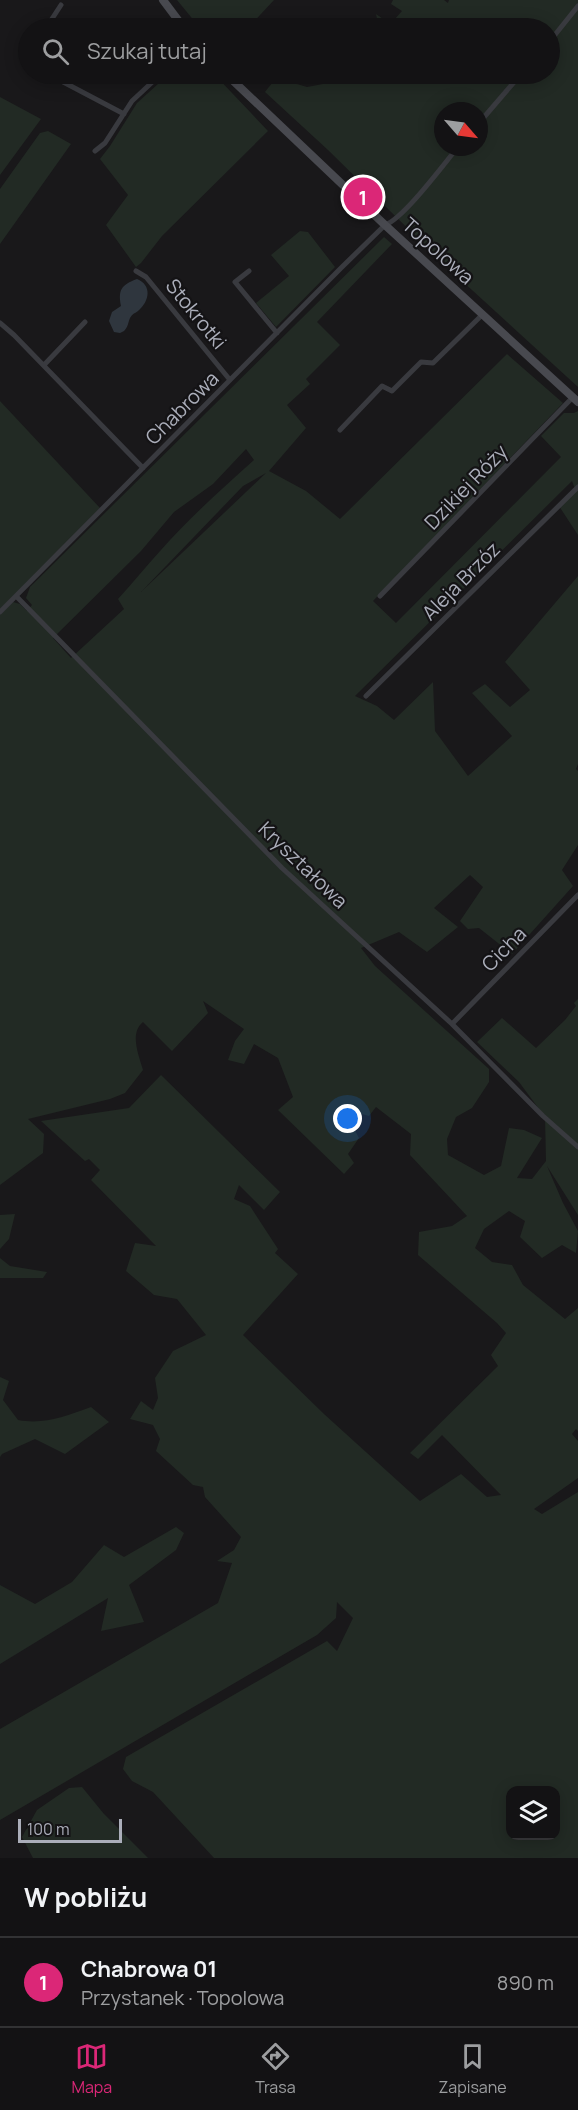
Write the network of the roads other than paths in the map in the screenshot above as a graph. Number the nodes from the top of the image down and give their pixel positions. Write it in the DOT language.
graph roads {
  1 [pos="163,0"];
  2 [pos="61,5"];
  3 [pos="578,6"];
  4 [pos="53,18"];
  5 [pos="176,18"];
  6 [pos="560,28"];
  7 [pos="67,84"];
  8 [pos="150,84"];
  9 [pos="237,84"];
  10 [pos="512,84"];
  11 [pos="488,112"];
  12 [pos="124,114"];
  13 [pos="95,152"];
  14 [pos="450,156"];
  15 [pos="386,225"];
  16 [pos="136,271"];
  17 [pos="249,271"];
  18 [pos="483,314"];
  19 [pos="85,322"];
  20 [pos="0,323"];
  21 [pos="277,333"];
  22 [pos="44,365"];
  23 [pos="230,380"];
  24 [pos="575,400"];
  25 [pos="340,430"];
  26 [pos="143,468"];
  27 [pos="578,487"];
  28 [pos="16,596"];
  29 [pos="380,596"];
  30 [pos="0,612"];
  31 [pos="366,696"];
  32 [pos="578,895"];
  33 [pos="452,1024"];
  34 [pos="578,1147"];
  1 -- 5 [label="street"];
  2 -- 4 [label="street"];
  3 -- 6 [label="street"];
  7 -- 12 [label="street"];
  8 -- 12 [label="street"];
  9 -- 15 [label="street, Topolowa"];
  10 -- 11 [label="street"];
  12 -- 13 [label="street"];
  14 -- 15 [label="street, Chabrowa"];
  15 -- 18 [label="street, Topolowa"];
  15 -- 21 [label="street, Chabrowa"];
  16 -- 23 [label="street, Stokrotki"];
  17 -- 21 [label="street"];
  18 -- 24 [label="street, Topolowa"];
  18 -- 25 [label="street"];
  19 -- 22 [label="street"];
  20 -- 22 [label="street"];
  21 -- 23 [label="street, Chabrowa"];
  22 -- 26 [label="street"];
  23 -- 26 [label="street, Chabrowa"];
  24 -- 29 [label="street, Dzikiej Róży"];
  26 -- 28 [label="street, Chabrowa"];
  27 -- 31 [label="street, Aleja Brzóz"];
  28 -- 30 [label="street, Chabrowa"];
  28 -- 33 [label="street, Kryształowa"];
  32 -- 33 [label="street, Cicha"];
  33 -- 34 [label="street, Kryształowa"];
}
